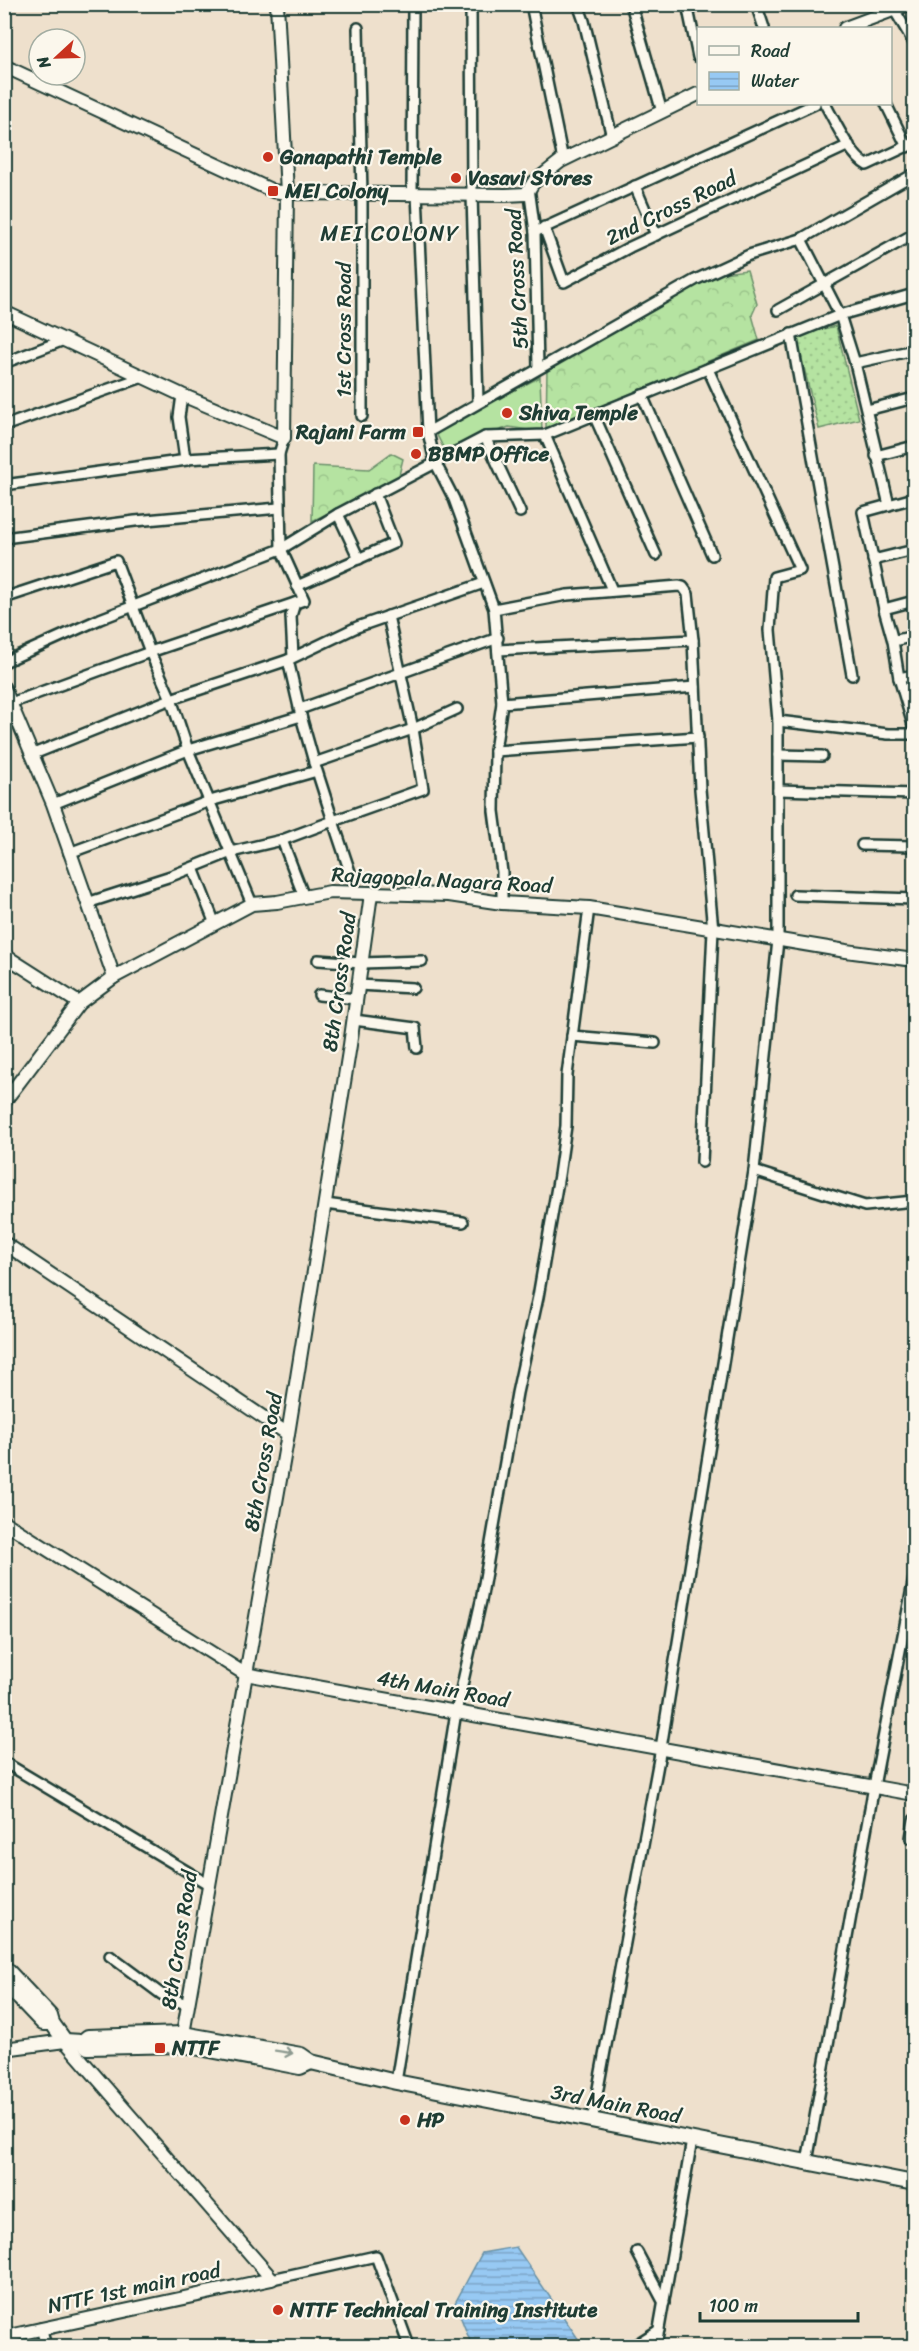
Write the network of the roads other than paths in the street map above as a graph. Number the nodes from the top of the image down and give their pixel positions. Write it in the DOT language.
graph roads {
  1 [pos="277,4"];
  2 [pos="471,4"];
  3 [pos="531,4"];
  4 [pos="578,4"];
  5 [pos="630,4"];
  6 [pos="687,4"];
  7 [pos="756,4"];
  8 [pos="909,4"];
  9 [pos="413,6"];
  10 [pos="895,11"];
  11 [pos="764,27"];
  12 [pos="848,27"];
  13 [pos="358,28"];
  14 [pos="915,43"];
  15 [pos="697,48"];
  16 [pos="4,66"];
  17 [pos="697,95"];
  18 [pos="813,105"];
  19 [pos="826,105"];
  20 [pos="887,105"];
  21 [pos="662,112"];
  22 [pos="612,137"];
  23 [pos="849,145"];
  24 [pos="911,145"];
  25 [pos="563,160"];
  26 [pos="915,174"];
  27 [pos="635,186"];
  28 [pos="530,188"];
  29 [pos="287,193"];
  30 [pos="362,194"];
  31 [pos="415,194"];
  32 [pos="472,195"];
  33 [pos="544,227"];
  34 [pos="535,232"];
  35 [pos="915,234"];
  36 [pos="656,235"];
  37 [pos="801,239"];
  38 [pos="825,285"];
  39 [pos="915,294"];
  40 [pos="778,310"];
  41 [pos="4,312"];
  42 [pos="840,315"];
  43 [pos="791,334"];
  44 [pos="64,340"];
  45 [pos="915,350"];
  46 [pos="4,363"];
  47 [pos="855,363"];
  48 [pos="538,368"];
  49 [pos="708,369"];
  50 [pos="143,377"];
  51 [pos="182,395"];
  52 [pos="642,395"];
  53 [pos="915,398"];
  54 [pos="478,402"];
  55 [pos="867,410"];
  56 [pos="594,415"];
  57 [pos="362,416"];
  58 [pos="4,426"];
  59 [pos="428,432"];
  60 [pos="545,435"];
  61 [pos="485,437"];
  62 [pos="284,438"];
  63 [pos="915,446"];
  64 [pos="279,453"];
  65 [pos="876,456"];
  66 [pos="187,460"];
  67 [pos="435,462"];
  68 [pos="4,485"];
  69 [pos="375,495"];
  70 [pos="915,498"];
  71 [pos="890,505"];
  72 [pos="279,508"];
  73 [pos="520,512"];
  74 [pos="338,514"];
  75 [pos="4,538"];
  76 [pos="281,549"];
  77 [pos="915,550"];
  78 [pos="656,555"];
  79 [pos="712,555"];
  80 [pos="359,559"];
  81 [pos="873,560"];
  82 [pos="484,583"];
  83 [pos="297,586"];
  84 [pos="612,590"];
  85 [pos="4,598"];
  86 [pos="915,602"];
  87 [pos="295,603"];
  88 [pos="133,606"];
  89 [pos="495,609"];
  90 [pos="884,609"];
  91 [pos="388,616"];
  92 [pos="915,636"];
  93 [pos="498,638"];
  94 [pos="693,640"];
  95 [pos="893,641"];
  96 [pos="498,650"];
  97 [pos="150,652"];
  98 [pos="290,658"];
  99 [pos="4,662"];
  100 [pos="401,673"];
  101 [pos="852,675"];
  102 [pos="915,675"];
  103 [pos="899,678"];
  104 [pos="695,687"];
  105 [pos="4,688"];
  106 [pos="171,699"];
  107 [pos="11,703"];
  108 [pos="502,703"];
  109 [pos="457,709"];
  110 [pos="300,712"];
  111 [pos="778,721"];
  112 [pos="914,721"];
  113 [pos="413,729"];
  114 [pos="915,734"];
  115 [pos="698,737"];
  116 [pos="188,750"];
  117 [pos="495,751"];
  118 [pos="31,755"];
  119 [pos="778,755"];
  120 [pos="822,756"];
  121 [pos="315,767"];
  122 [pos="778,790"];
  123 [pos="915,794"];
  124 [pos="210,801"];
  125 [pos="53,804"];
  126 [pos="333,821"];
  127 [pos="282,840"];
  128 [pos="862,845"];
  129 [pos="915,846"];
  130 [pos="231,852"];
  131 [pos="69,853"];
  132 [pos="192,868"];
  133 [pos="357,893"];
  134 [pos="371,894"];
  135 [pos="795,895"];
  136 [pos="304,897"];
  137 [pos="915,900"];
  138 [pos="87,903"];
  139 [pos="502,903"];
  140 [pos="252,904"];
  141 [pos="589,908"];
  142 [pos="215,924"];
  143 [pos="713,930"];
  144 [pos="778,940"];
  145 [pos="4,955"];
  146 [pos="318,960"];
  147 [pos="915,960"];
  148 [pos="422,961"];
  149 [pos="362,963"];
  150 [pos="114,977"];
  151 [pos="358,985"];
  152 [pos="413,988"];
  153 [pos="319,995"];
  154 [pos="356,999"];
  155 [pos="79,1003"];
  156 [pos="354,1020"];
  157 [pos="572,1036"];
  158 [pos="655,1043"];
  159 [pos="417,1048"];
  160 [pos="4,1102"];
  161 [pos="702,1162"];
  162 [pos="754,1171"];
  163 [pos="915,1201"];
  164 [pos="325,1204"];
  165 [pos="463,1222"];
  166 [pos="4,1243"];
  167 [pos="288,1434"];
  168 [pos="4,1522"];
  169 [pos="915,1578"];
  170 [pos="245,1674"];
  171 [pos="456,1712"];
  172 [pos="661,1748"];
  173 [pos="4,1762"];
  174 [pos="874,1786"];
  175 [pos="915,1794"];
  176 [pos="915,1820"];
  177 [pos="911,1838"];
  178 [pos="208,1884"];
  179 [pos="110,1956"];
  180 [pos="4,1967"];
  181 [pos="4,1982"];
  182 [pos="188,2005"];
  183 [pos="52,2024"];
  184 [pos="183,2034"];
  185 [pos="65,2042"];
  186 [pos="82,2042"];
  187 [pos="4,2049"];
  188 [pos="310,2062"];
  189 [pos="396,2082"];
  190 [pos="592,2121"];
  191 [pos="692,2140"];
  192 [pos="807,2162"];
  193 [pos="915,2183"];
  194 [pos="637,2252"];
  195 [pos="272,2278"];
  196 [pos="664,2303"];
  197 [pos="41,2328"];
  198 [pos="659,2330"];
  199 [pos="4,2337"];
  200 [pos="46,2346"];
  201 [pos="409,2346"];
  202 [pos="634,2346"];
  203 [pos="656,2346"];
  1 -- 29 [label="street"];
  2 -- 32 [label="street"];
  3 -- 25 [label="street"];
  4 -- 22 [label="street"];
  5 -- 21 [label="street"];
  6 -- 15 [label="street"];
  7 -- 11 [label="street"];
  8 -- 10 [label="street"];
  9 -- 31 [label="street"];
  10 -- 12 [label="street"];
  10 -- 14 [label="street"];
  13 -- 30 [label="street, 1st Cross Road"];
  16 -- 29 [label="street"];
  17 -- 21 [label="street"];
  18 -- 27 [label="street"];
  19 -- 23 [label="street"];
  20 -- 24 [label="street"];
  21 -- 22 [label="street"];
  22 -- 25 [label="street"];
  23 -- 24 [label="street"];
  23 -- 36 [label="street, 2nd Cross Road"];
  25 -- 28 [label="street"];
  26 -- 37 [label="street"];
  27 -- 33 [label="street"];
  27 -- 36 [label="street"];
  28 -- 32 [label="street"];
  28 -- 34 [label="street, 5th Cross Road"];
  29 -- 30 [label="street"];
  29 -- 62 [label="street"];
  30 -- 31 [label="street"];
  30 -- 57 [label="street, 1st Cross Road"];
  31 -- 32 [label="street"];
  31 -- 59 [label="street"];
  32 -- 54 [label="street"];
  33 -- 34 [label="street"];
  33 -- 36 [label="street, 2nd Cross Road"];
  34 -- 48 [label="street, 5th Cross Road"];
  35 -- 38 [label="street"];
  37 -- 38 [label="street"];
  37 -- 48 [label="street"];
  38 -- 40 [label="street"];
  38 -- 42 [label="street"];
  39 -- 42 [label="street"];
  41 -- 44 [label="street"];
  42 -- 43 [label="street"];
  42 -- 47 [label="street"];
  43 -- 49 [label="street"];
  43 -- 101 [label="street"];
  44 -- 46 [label="street"];
  44 -- 50 [label="street"];
  45 -- 47 [label="street"];
  47 -- 55 [label="street"];
  48 -- 54 [label="street"];
  49 -- 52 [label="street"];
  49 -- 111 [label="street"];
  50 -- 51 [label="street"];
  50 -- 58 [label="street"];
  51 -- 62 [label="street"];
  51 -- 66 [label="street"];
  52 -- 56 [label="street"];
  52 -- 79 [label="street"];
  53 -- 55 [label="street"];
  54 -- 59 [label="street"];
  55 -- 65 [label="street"];
  56 -- 60 [label="street"];
  56 -- 78 [label="street"];
  59 -- 67 [label="street"];
  60 -- 61 [label="street"];
  60 -- 84 [label="street"];
  61 -- 67 [label="street"];
  61 -- 73 [label="street"];
  62 -- 64 [label="street"];
  63 -- 65 [label="street"];
  64 -- 66 [label="street"];
  64 -- 72 [label="street"];
  65 -- 71 [label="street"];
  66 -- 68 [label="street"];
  67 -- 69 [label="street"];
  67 -- 82 [label="street"];
  69 -- 74 [label="street"];
  69 -- 80 [label="street"];
  70 -- 71 [label="street"];
  71 -- 81 [label="street"];
  72 -- 75 [label="street"];
  72 -- 76 [label="street"];
  74 -- 76 [label="street"];
  74 -- 80 [label="street"];
  76 -- 83 [label="street"];
  76 -- 88 [label="street"];
  77 -- 81 [label="street"];
  80 -- 83 [label="street"];
  81 -- 90 [label="street"];
  82 -- 89 [label="street"];
  82 -- 91 [label="street"];
  83 -- 87 [label="street"];
  84 -- 89 [label="street"];
  84 -- 94 [label="street"];
  85 -- 88 [label="street"];
  86 -- 90 [label="street"];
  87 -- 97 [label="street"];
  87 -- 98 [label="street"];
  88 -- 97 [label="street"];
  88 -- 99 [label="street"];
  89 -- 93 [label="street"];
  90 -- 95 [label="street"];
  91 -- 98 [label="street"];
  91 -- 100 [label="street"];
  92 -- 95 [label="street"];
  93 -- 96 [label="street"];
  93 -- 100 [label="street"];
  94 -- 96 [label="street"];
  94 -- 104 [label="street"];
  95 -- 103 [label="street"];
  96 -- 108 [label="street"];
  97 -- 106 [label="street"];
  97 -- 107 [label="street"];
  98 -- 106 [label="street"];
  98 -- 110 [label="street"];
  100 -- 110 [label="street"];
  100 -- 113 [label="street"];
  102 -- 103 [label="street"];
  103 -- 112 [label="street"];
  104 -- 108 [label="street"];
  104 -- 115 [label="street"];
  105 -- 107 [label="street"];
  106 -- 116 [label="street"];
  106 -- 118 [label="street"];
  107 -- 118 [label="street"];
  108 -- 117 [label="street"];
  109 -- 113 [label="street"];
  110 -- 116 [label="street"];
  110 -- 121 [label="street"];
  111 -- 114 [label="street"];
  111 -- 119 [label="street"];
  113 -- 121 [label="street"];
  113 -- 126 [label="street"];
  115 -- 117 [label="street"];
  115 -- 143 [label="street"];
  116 -- 124 [label="street"];
  116 -- 125 [label="street"];
  117 -- 139 [label="street"];
  118 -- 125 [label="street"];
  119 -- 120 [label="street"];
  119 -- 122 [label="street"];
  121 -- 124 [label="street"];
  121 -- 126 [label="street"];
  122 -- 123 [label="street"];
  122 -- 144 [label="street"];
  124 -- 130 [label="street"];
  124 -- 131 [label="street"];
  125 -- 131 [label="street"];
  126 -- 127 [label="street"];
  126 -- 133 [label="street"];
  127 -- 130 [label="street"];
  127 -- 136 [label="street"];
  128 -- 129 [label="street"];
  130 -- 132 [label="street"];
  130 -- 140 [label="street"];
  131 -- 138 [label="street"];
  132 -- 138 [label="street"];
  132 -- 142 [label="street"];
  133 -- 134 [label="street, Rajagopala Nagara Road"];
  133 -- 136 [label="street, Rajagopala Nagara Road"];
  134 -- 139 [label="street, Rajagopala Nagara Road"];
  134 -- 149 [label="street, 8th Cross Road"];
  135 -- 137 [label="street"];
  136 -- 140 [label="street, Rajagopala Nagara Road"];
  138 -- 150 [label="street"];
  139 -- 141 [label="street, Rajagopala Nagara Road"];
  140 -- 142 [label="street, Rajagopala Nagara Road"];
  141 -- 143 [label="street, Rajagopala Nagara Road"];
  141 -- 157 [label="street"];
  142 -- 150 [label="street, Rajagopala Nagara Road"];
  143 -- 144 [label="street, Rajagopala Nagara Road"];
  143 -- 161 [label="street"];
  144 -- 147 [label="street, Rajagopala Nagara Road"];
  144 -- 162 [label="street"];
  145 -- 155 [label="street"];
  146 -- 149 [label="street"];
  148 -- 149 [label="street"];
  149 -- 151 [label="street, 8th Cross Road"];
  150 -- 155 [label="street, Rajagopala Nagara Road"];
  151 -- 152 [label="street"];
  151 -- 154 [label="street, 8th Cross Road"];
  153 -- 154 [label="street"];
  154 -- 156 [label="street, 8th Cross Road"];
  155 -- 160 [label="street, Rajagopala Nagara Road"];
  156 -- 159 [label="street"];
  156 -- 164 [label="street, 8th Cross Road"];
  157 -- 158 [label="street"];
  157 -- 171 [label="street"];
  162 -- 163 [label="street"];
  162 -- 172 [label="street"];
  164 -- 165 [label="street"];
  164 -- 167 [label="street, 8th Cross Road"];
  166 -- 167 [label="street"];
  167 -- 170 [label="street, 8th Cross Road"];
  168 -- 170 [label="street, 4th Main Road"];
  169 -- 174 [label="street"];
  170 -- 171 [label="street, 4th Main Road"];
  170 -- 178 [label="street, 8th Cross Road"];
  171 -- 172 [label="street, 4th Main Road"];
  171 -- 189 [label="street"];
  172 -- 174 [label="street, 4th Main Road"];
  172 -- 190 [label="street"];
  173 -- 178 [label="street"];
  174 -- 175 [label="street, 4th Main Road"];
  174 -- 192 [label="street"];
  176 -- 177 [label="street"];
  178 -- 182 [label="street, 8th Cross Road"];
  179 -- 182 [label="street"];
  180 -- 183 [label="main road"];
  181 -- 183 [label="main road"];
  182 -- 184 [label="street, 8th Cross Road"];
  183 -- 185 [label="main road"];
  184 -- 186 [label="main road, 3rd Main Road"];
  184 -- 188 [label="main road, 3rd Main Road, one-way"];
  185 -- 186 [label="main road, 3rd Main Road"];
  185 -- 187 [label="street"];
  185 -- 195 [label="street"];
  186 -- 188 [label="main road, 3rd Main Road"];
  188 -- 189 [label="main road, 3rd Main Road"];
  189 -- 190 [label="main road, 3rd Main Road"];
  190 -- 191 [label="main road, 3rd Main Road"];
  191 -- 192 [label="main road, 3rd Main Road"];
  191 -- 196 [label="street"];
  192 -- 193 [label="main road, 3rd Main Road"];
  194 -- 196 [label="street"];
  195 -- 197 [label="street, NTTF 1st main road"];
  195 -- 201 [label="street"];
  196 -- 198 [label="street"];
  197 -- 199 [label="street, NTTF 1st main road"];
  197 -- 200 [label="street"];
  198 -- 202 [label="street"];
  198 -- 203 [label="street"];
}
